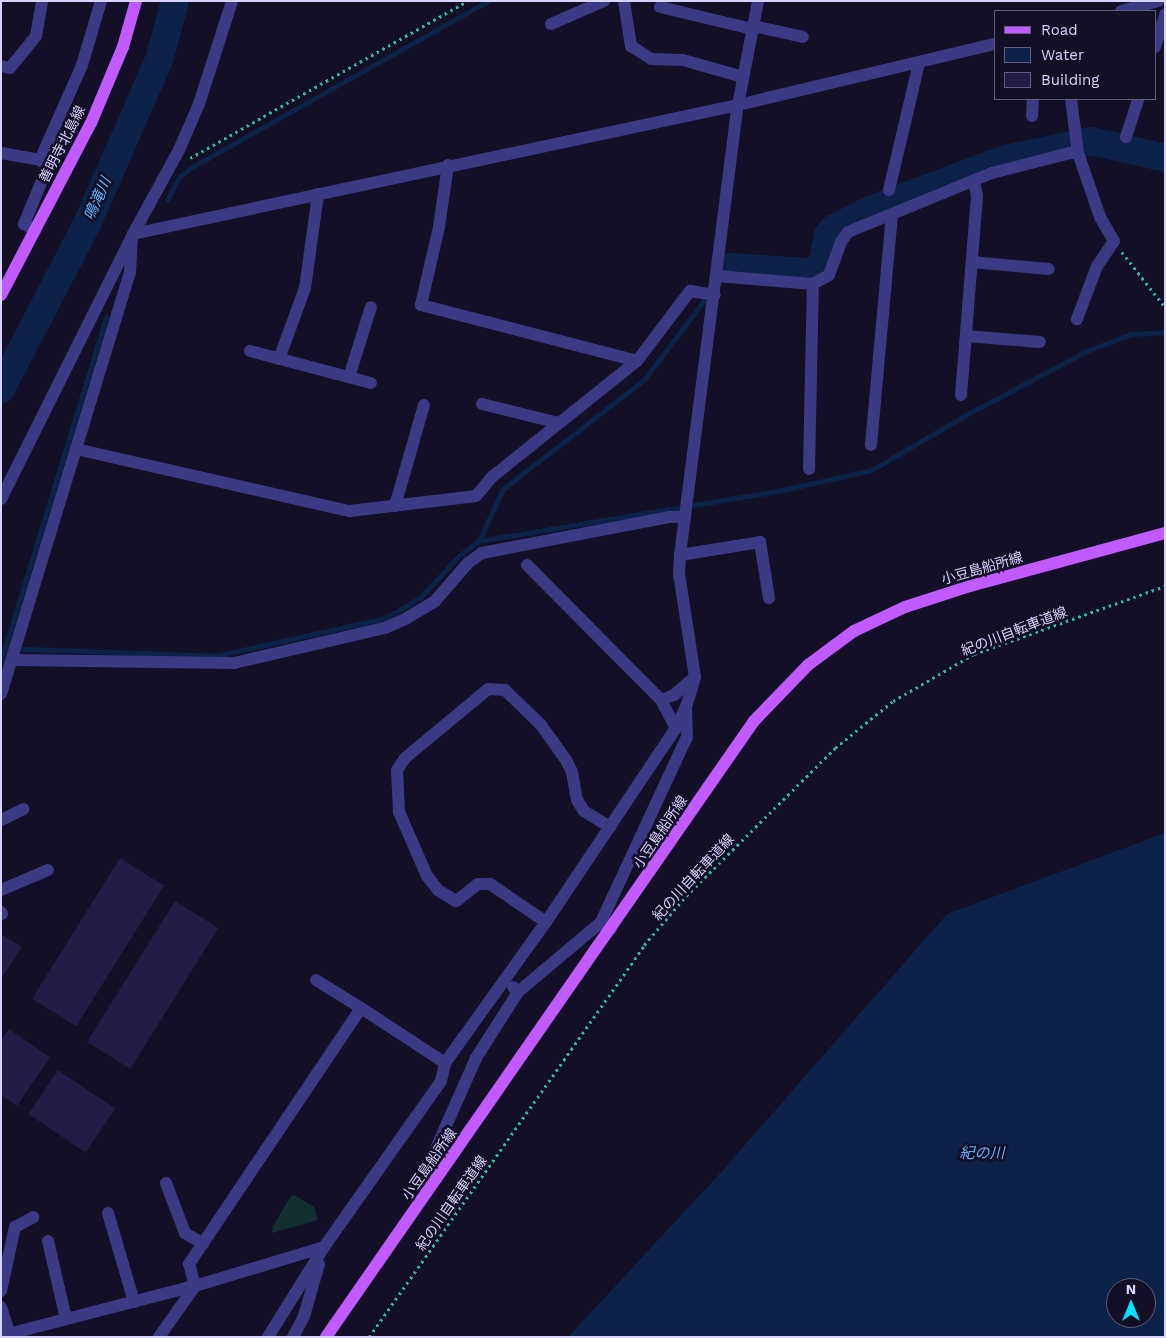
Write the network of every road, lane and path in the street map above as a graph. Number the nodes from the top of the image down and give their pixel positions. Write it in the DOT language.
graph roads {
  1 [pos="42,1"];
  2 [pos="101,1"];
  3 [pos="136,1"];
  4 [pos="232,1"];
  5 [pos="468,1"];
  6 [pos="604,1"];
  7 [pos="624,1"];
  8 [pos="758,1"];
  9 [pos="1159,1"];
  10 [pos="660,7"];
  11 [pos="1124,10"];
  12 [pos="1165,15"];
  13 [pos="551,24"];
  14 [pos="753,28"];
  15 [pos="802,37"];
  16 [pos="994,44"];
  17 [pos="1156,44"];
  18 [pos="919,62"];
  19 [pos="1,66"];
  20 [pos="743,77"];
  21 [pos="1033,100"];
  22 [pos="1071,100"];
  23 [pos="1138,100"];
  24 [pos="738,105"];
  25 [pos="1032,116"];
  26 [pos="1126,137"];
  27 [pos="1077,145"];
  28 [pos="1,152"];
  29 [pos="40,160"];
  30 [pos="170,165"];
  31 [pos="448,165"];
  32 [pos="974,180"];
  33 [pos="889,190"];
  34 [pos="318,194"];
  35 [pos="892,214"];
  36 [pos="35,230"];
  37 [pos="133,234"];
  38 [pos="1114,241"];
  39 [pos="972,262"];
  40 [pos="1050,269"];
  41 [pos="717,276"];
  42 [pos="812,284"];
  43 [pos="1,295"];
  44 [pos="714,295"];
  45 [pos="371,307"];
  46 [pos="1165,307"];
  47 [pos="1077,319"];
  48 [pos="966,336"];
  49 [pos="1040,342"];
  50 [pos="250,352"];
  51 [pos="278,359"];
  52 [pos="637,361"];
  53 [pos="349,377"];
  54 [pos="372,383"];
  55 [pos="961,395"];
  56 [pos="482,404"];
  57 [pos="424,405"];
  58 [pos="559,423"];
  59 [pos="871,445"];
  60 [pos="76,449"];
  61 [pos="809,469"];
  62 [pos="1,498"];
  63 [pos="395,506"];
  64 [pos="685,515"];
  65 [pos="1165,533"];
  66 [pos="680,555"];
  67 [pos="527,565"];
  68 [pos="1165,586"];
  69 [pos="769,598"];
  70 [pos="14,653"];
  71 [pos="695,677"];
  72 [pos="1,694"];
  73 [pos="661,700"];
  74 [pos="686,707"];
  75 [pos="676,728"];
  76 [pos="24,809"];
  77 [pos="1,820"];
  78 [pos="610,827"];
  79 [pos="48,870"];
  80 [pos="1,890"];
  81 [pos="546,922"];
  82 [pos="606,926"];
  83 [pos="316,980"];
  84 [pos="505,982"];
  85 [pos="518,992"];
  86 [pos="361,1008"];
  87 [pos="445,1063"];
  88 [pos="437,1178"];
  89 [pos="166,1183"];
  90 [pos="108,1213"];
  91 [pos="34,1217"];
  92 [pos="48,1241"];
  93 [pos="203,1244"];
  94 [pos="324,1247"];
  95 [pos="2,1284"];
  96 [pos="195,1286"];
  97 [pos="134,1302"];
  98 [pos="1,1307"];
  99 [pos="66,1319"];
  100 [pos="6,1335"];
  101 [pos="159,1337"];
  102 [pos="268,1337"];
  103 [pos="293,1337"];
  104 [pos="326,1337"];
  105 [pos="369,1337"];
  1 -- 19 [label="street"];
  2 -- 29 [label="street"];
  3 -- 36 [label="main road, 善明寺北島線"];
  4 -- 30 [label="street"];
  5 -- 30 [label="path"];
  6 -- 13 [label="street"];
  7 -- 20 [label="street"];
  8 -- 14 [label="street"];
  9 -- 11 [label="street"];
  10 -- 14 [label="street"];
  12 -- 17 [label="street"];
  14 -- 15 [label="street"];
  14 -- 20 [label="street"];
  16 -- 18 [label="street"];
  18 -- 24 [label="street"];
  18 -- 33 [label="street"];
  20 -- 24 [label="street"];
  21 -- 25 [label="street"];
  22 -- 27 [label="street"];
  23 -- 26 [label="street"];
  24 -- 31 [label="street"];
  24 -- 41 [label="street"];
  27 -- 32 [label="street"];
  27 -- 38 [label="street"];
  28 -- 29 [label="street"];
  29 -- 36 [label="street"];
  30 -- 37 [label="street"];
  31 -- 34 [label="street"];
  31 -- 52 [label="street"];
  32 -- 35 [label="street"];
  32 -- 39 [label="street"];
  34 -- 37 [label="street"];
  34 -- 51 [label="street"];
  35 -- 42 [label="street"];
  35 -- 59 [label="street"];
  36 -- 43 [label="main road, 善明寺北島線"];
  37 -- 60 [label="street"];
  37 -- 62 [label="street"];
  38 -- 46 [label="path"];
  38 -- 47 [label="street"];
  39 -- 40 [label="street"];
  39 -- 48 [label="street"];
  41 -- 42 [label="street"];
  41 -- 44 [label="street"];
  42 -- 61 [label="street"];
  44 -- 52 [label="street"];
  44 -- 64 [label="street"];
  45 -- 53 [label="street"];
  48 -- 49 [label="street"];
  48 -- 55 [label="street"];
  50 -- 51 [label="street"];
  51 -- 53 [label="street"];
  52 -- 58 [label="street"];
  53 -- 54 [label="street"];
  56 -- 58 [label="street"];
  57 -- 63 [label="street"];
  58 -- 63 [label="street"];
  60 -- 63 [label="street"];
  60 -- 70 [label="street"];
  64 -- 66 [label="street"];
  64 -- 70 [label="street"];
  65 -- 82 [label="main road, 小豆島船所線"];
  66 -- 69 [label="street"];
  66 -- 71 [label="street"];
  67 -- 73 [label="street"];
  68 -- 105 [label="path, 紀の川自転車道線"];
  70 -- 72 [label="street"];
  71 -- 73 [label="street"];
  71 -- 74 [label="street"];
  73 -- 75 [label="street"];
  74 -- 75 [label="street"];
  74 -- 82 [label="street"];
  75 -- 78 [label="street"];
  76 -- 77 [label="street"];
  78 -- 81 [label="street"];
  78 -- 81 [label="street"];
  79 -- 80 [label="street"];
  81 -- 84 [label="street"];
  82 -- 85 [label="street"];
  82 -- 88 [label="main road, 小豆島船所線"];
  83 -- 86 [label="street"];
  84 -- 85 [label="street"];
  84 -- 87 [label="street"];
  85 -- 88 [label="street"];
  86 -- 87 [label="street"];
  86 -- 93 [label="street"];
  87 -- 94 [label="street"];
  88 -- 104 [label="main road, 小豆島船所線"];
  89 -- 93 [label="street"];
  90 -- 97 [label="street"];
  91 -- 95 [label="street"];
  92 -- 99 [label="street"];
  93 -- 96 [label="street"];
  94 -- 96 [label="street"];
  94 -- 102 [label="street"];
  94 -- 103 [label="street"];
  96 -- 97 [label="street"];
  96 -- 101 [label="street"];
  97 -- 99 [label="street"];
  98 -- 100 [label="street"];
  99 -- 100 [label="street"];
}
